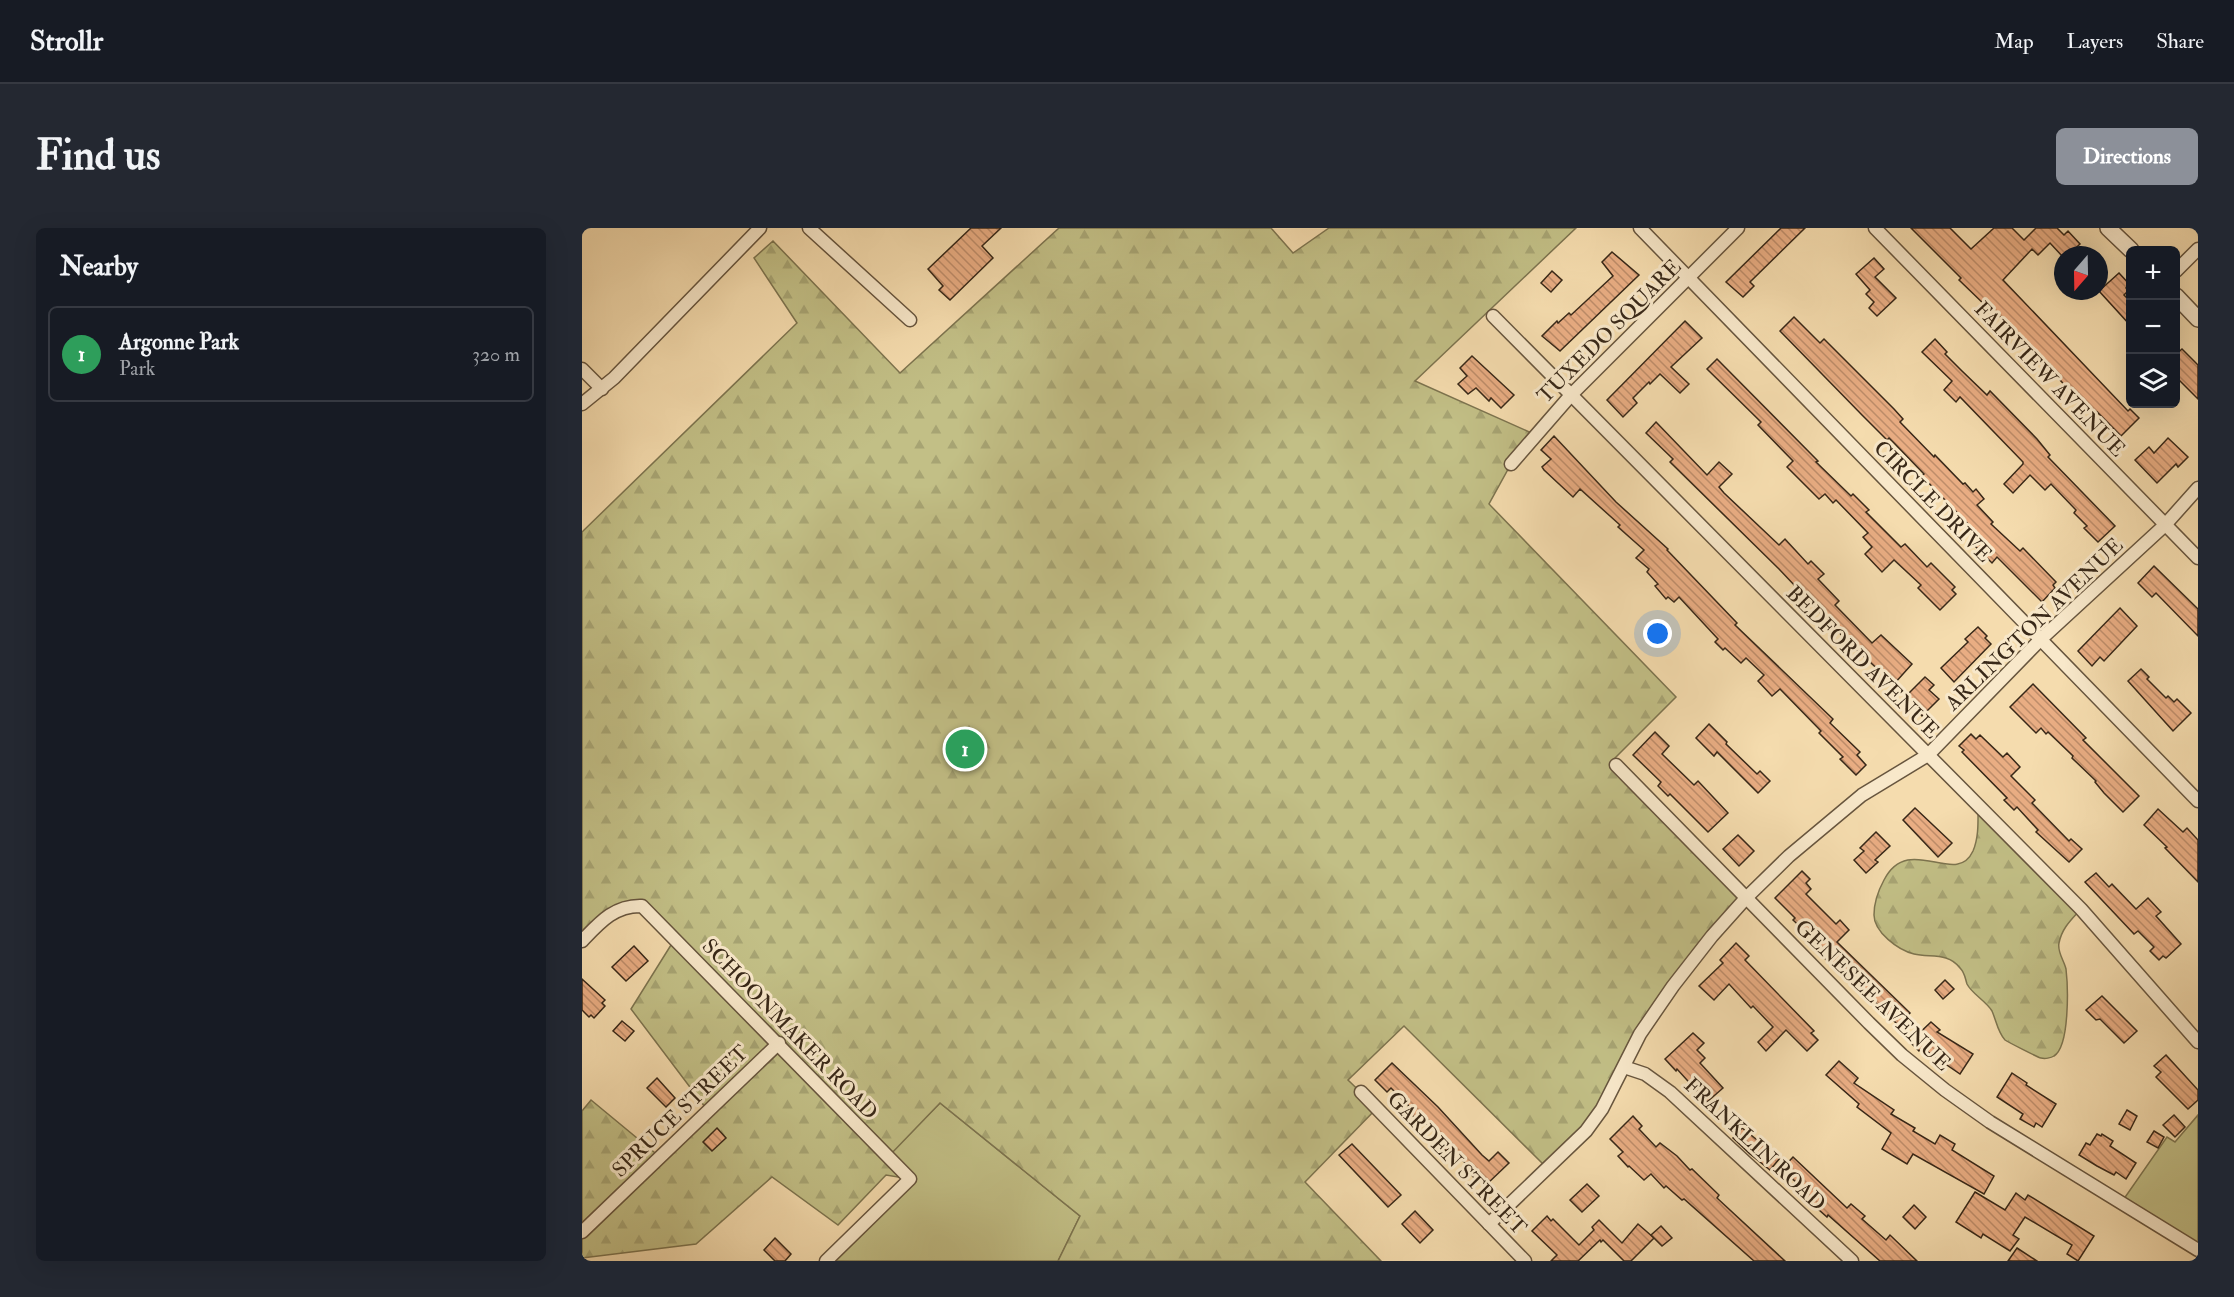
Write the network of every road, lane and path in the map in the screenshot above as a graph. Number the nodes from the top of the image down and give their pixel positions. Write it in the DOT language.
graph roads {
  1 [pos="760,228"];
  2 [pos="809,228"];
  3 [pos="1640,228"];
  4 [pos="1738,228"];
  5 [pos="1875,228"];
  6 [pos="2108,228"];
  7 [pos="2127,246"];
  8 [pos="2198,249"];
  9 [pos="2180,266"];
  10 [pos="1689,278"];
  11 [pos="2179,300"];
  12 [pos="1492,316"];
  13 [pos="2198,319"];
  14 [pos="910,320"];
  15 [pos="582,369"];
  16 [pos="602,389"];
  17 [pos="1570,395"];
  18 [pos="582,404"];
  19 [pos="1511,464"];
  20 [pos="2198,488"];
  21 [pos="2165,525"];
  22 [pos="2198,558"];
  23 [pos="2041,639"];
  24 [pos="1928,755"];
  25 [pos="1616,765"];
  26 [pos="2198,801"];
  27 [pos="1746,898"];
  28 [pos="582,941"];
  29 [pos="2198,1042"];
  30 [pos="778,1043"];
  31 [pos="1624,1067"];
  32 [pos="1361,1092"];
  33 [pos="1489,1224"];
  34 [pos="582,1232"];
  35 [pos="2198,1250"];
  36 [pos="826,1261"];
  37 [pos="1525,1261"];
  38 [pos="1852,1261"];
  1 -- 16 [label="street"];
  2 -- 14 [label="street"];
  3 -- 10 [label="street, CIRCLE DRIVE"];
  4 -- 10 [label="street, TUXEDO SQUARE"];
  5 -- 21 [label="street, FAIRVIEW AVENUE"];
  6 -- 7 [label="street"];
  8 -- 9 [label="street"];
  10 -- 17 [label="street, TUXEDO SQUARE"];
  10 -- 23 [label="street, CIRCLE DRIVE"];
  11 -- 13 [label="street"];
  12 -- 17 [label="street, BEDFORD AVENUE"];
  15 -- 16 [label="street"];
  16 -- 18 [label="street"];
  17 -- 19 [label="street, TUXEDO SQUARE"];
  17 -- 24 [label="street, BEDFORD AVENUE"];
  20 -- 21 [label="street, ARLINGTON AVENUE"];
  21 -- 22 [label="street, FAIRVIEW AVENUE"];
  21 -- 23 [label="street, ARLINGTON AVENUE"];
  23 -- 24 [label="street, ARLINGTON AVENUE"];
  23 -- 26 [label="street, CIRCLE DRIVE"];
  24 -- 27 [label="street, ARLINGTON AVENUE"];
  24 -- 29 [label="street, BEDFORD AVENUE"];
  25 -- 27 [label="street, GENESEE AVENUE"];
  27 -- 31 [label="street, ARLINGTON AVENUE"];
  27 -- 35 [label="street, GENESEE AVENUE"];
  28 -- 30 [label="street, SCHOONMAKER ROAD"];
  30 -- 34 [label="street, SPRUCE STREET"];
  30 -- 36 [label="street, SCHOONMAKER ROAD"];
  31 -- 33 [label="street, ARLINGTON AVENUE"];
  31 -- 38 [label="street, FRANKLIN ROAD"];
  32 -- 33 [label="street, GARDEN STREET"];
  33 -- 37 [label="street, GARDEN STREET"];
}
